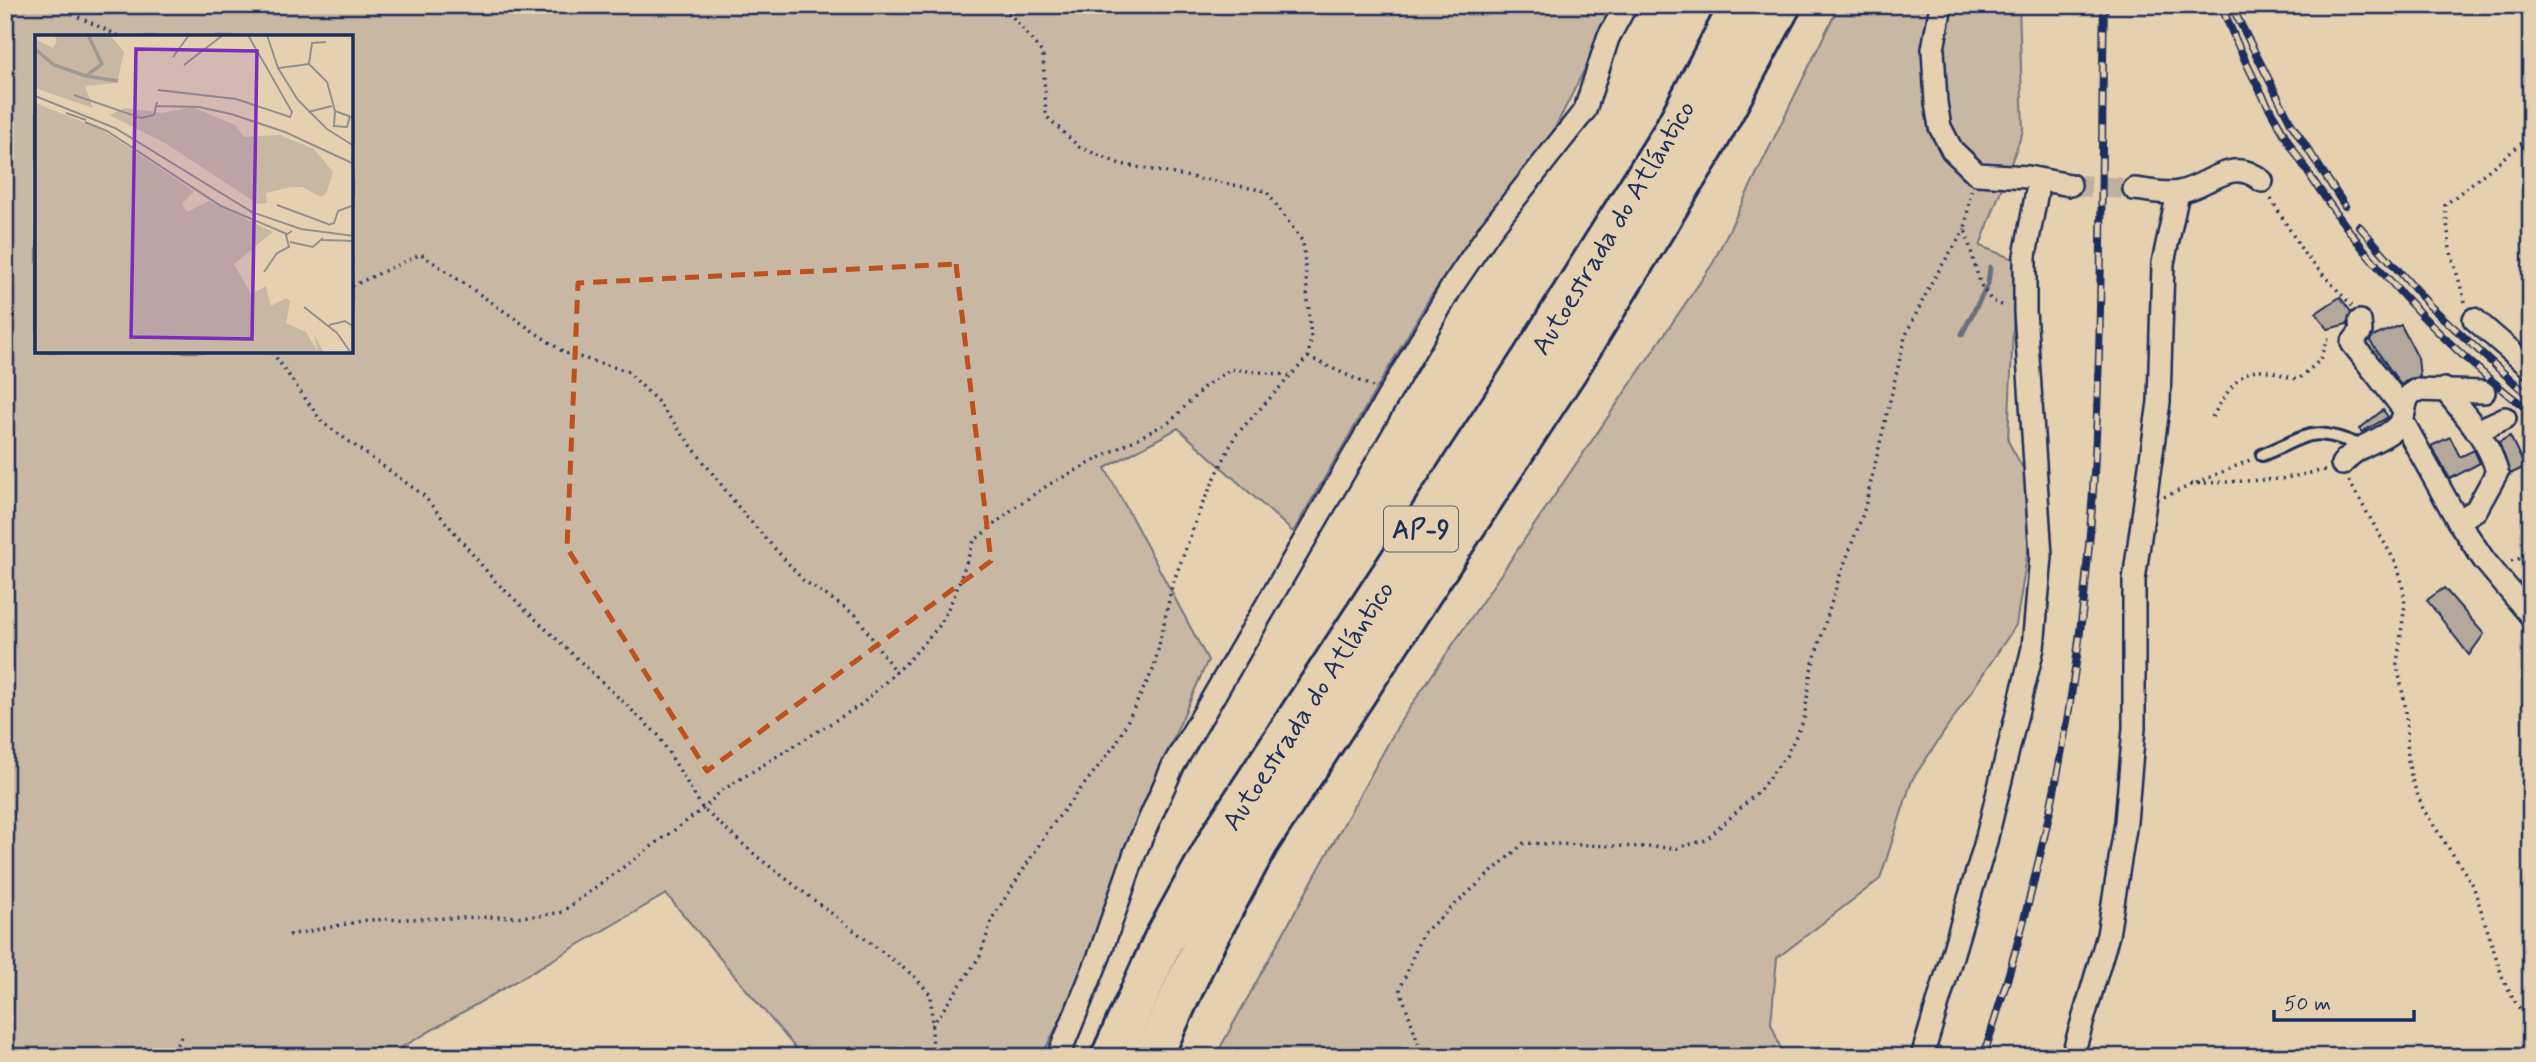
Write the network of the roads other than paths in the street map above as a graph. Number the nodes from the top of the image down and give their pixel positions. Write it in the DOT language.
graph roads {
  1 [pos="1626,5"];
  2 [pos="1740,5"];
  3 [pos="1781,5"];
  4 [pos="1941,5"];
  5 [pos="2033,178"];
  6 [pos="2262,181"];
  7 [pos="2070,185"];
  8 [pos="2134,189"];
  9 [pos="2178,192"];
  10 [pos="2474,319"];
  11 [pos="2360,321"];
  12 [pos="2531,368"];
  13 [pos="2444,389"];
  14 [pos="2484,391"];
  15 [pos="2402,414"];
  16 [pos="2505,418"];
  17 [pos="2477,431"];
  18 [pos="2361,446"];
  19 [pos="2262,456"];
  20 [pos="2342,464"];
  21 [pos="2458,521"];
  22 [pos="2531,616"];
  23 [pos="1058,1057"];
  24 [pos="1111,1057"];
  25 [pos="1152,1057"];
  26 [pos="1922,1057"];
  27 [pos="2072,1057"];
  1 -- 23 [label="street"];
  2 -- 24 [label="highway, Autoestrada do Atlántico / AP-9"];
  3 -- 25 [label="highway, Autoestrada do Atlántico / AP-9"];
  4 -- 5 [label="street"];
  5 -- 7 [label="street"];
  5 -- 26 [label="street"];
  6 -- 9 [label="street"];
  8 -- 9 [label="street"];
  9 -- 27 [label="street"];
  10 -- 12 [label="street"];
  11 -- 15 [label="street"];
  13 -- 14 [label="street"];
  13 -- 15 [label="street"];
  13 -- 17 [label="street"];
  15 -- 18 [label="street"];
  15 -- 21 [label="street"];
  16 -- 17 [label="street"];
  17 -- 21 [label="street"];
  18 -- 19 [label="lane"];
  18 -- 20 [label="street"];
  21 -- 22 [label="street"];
}
